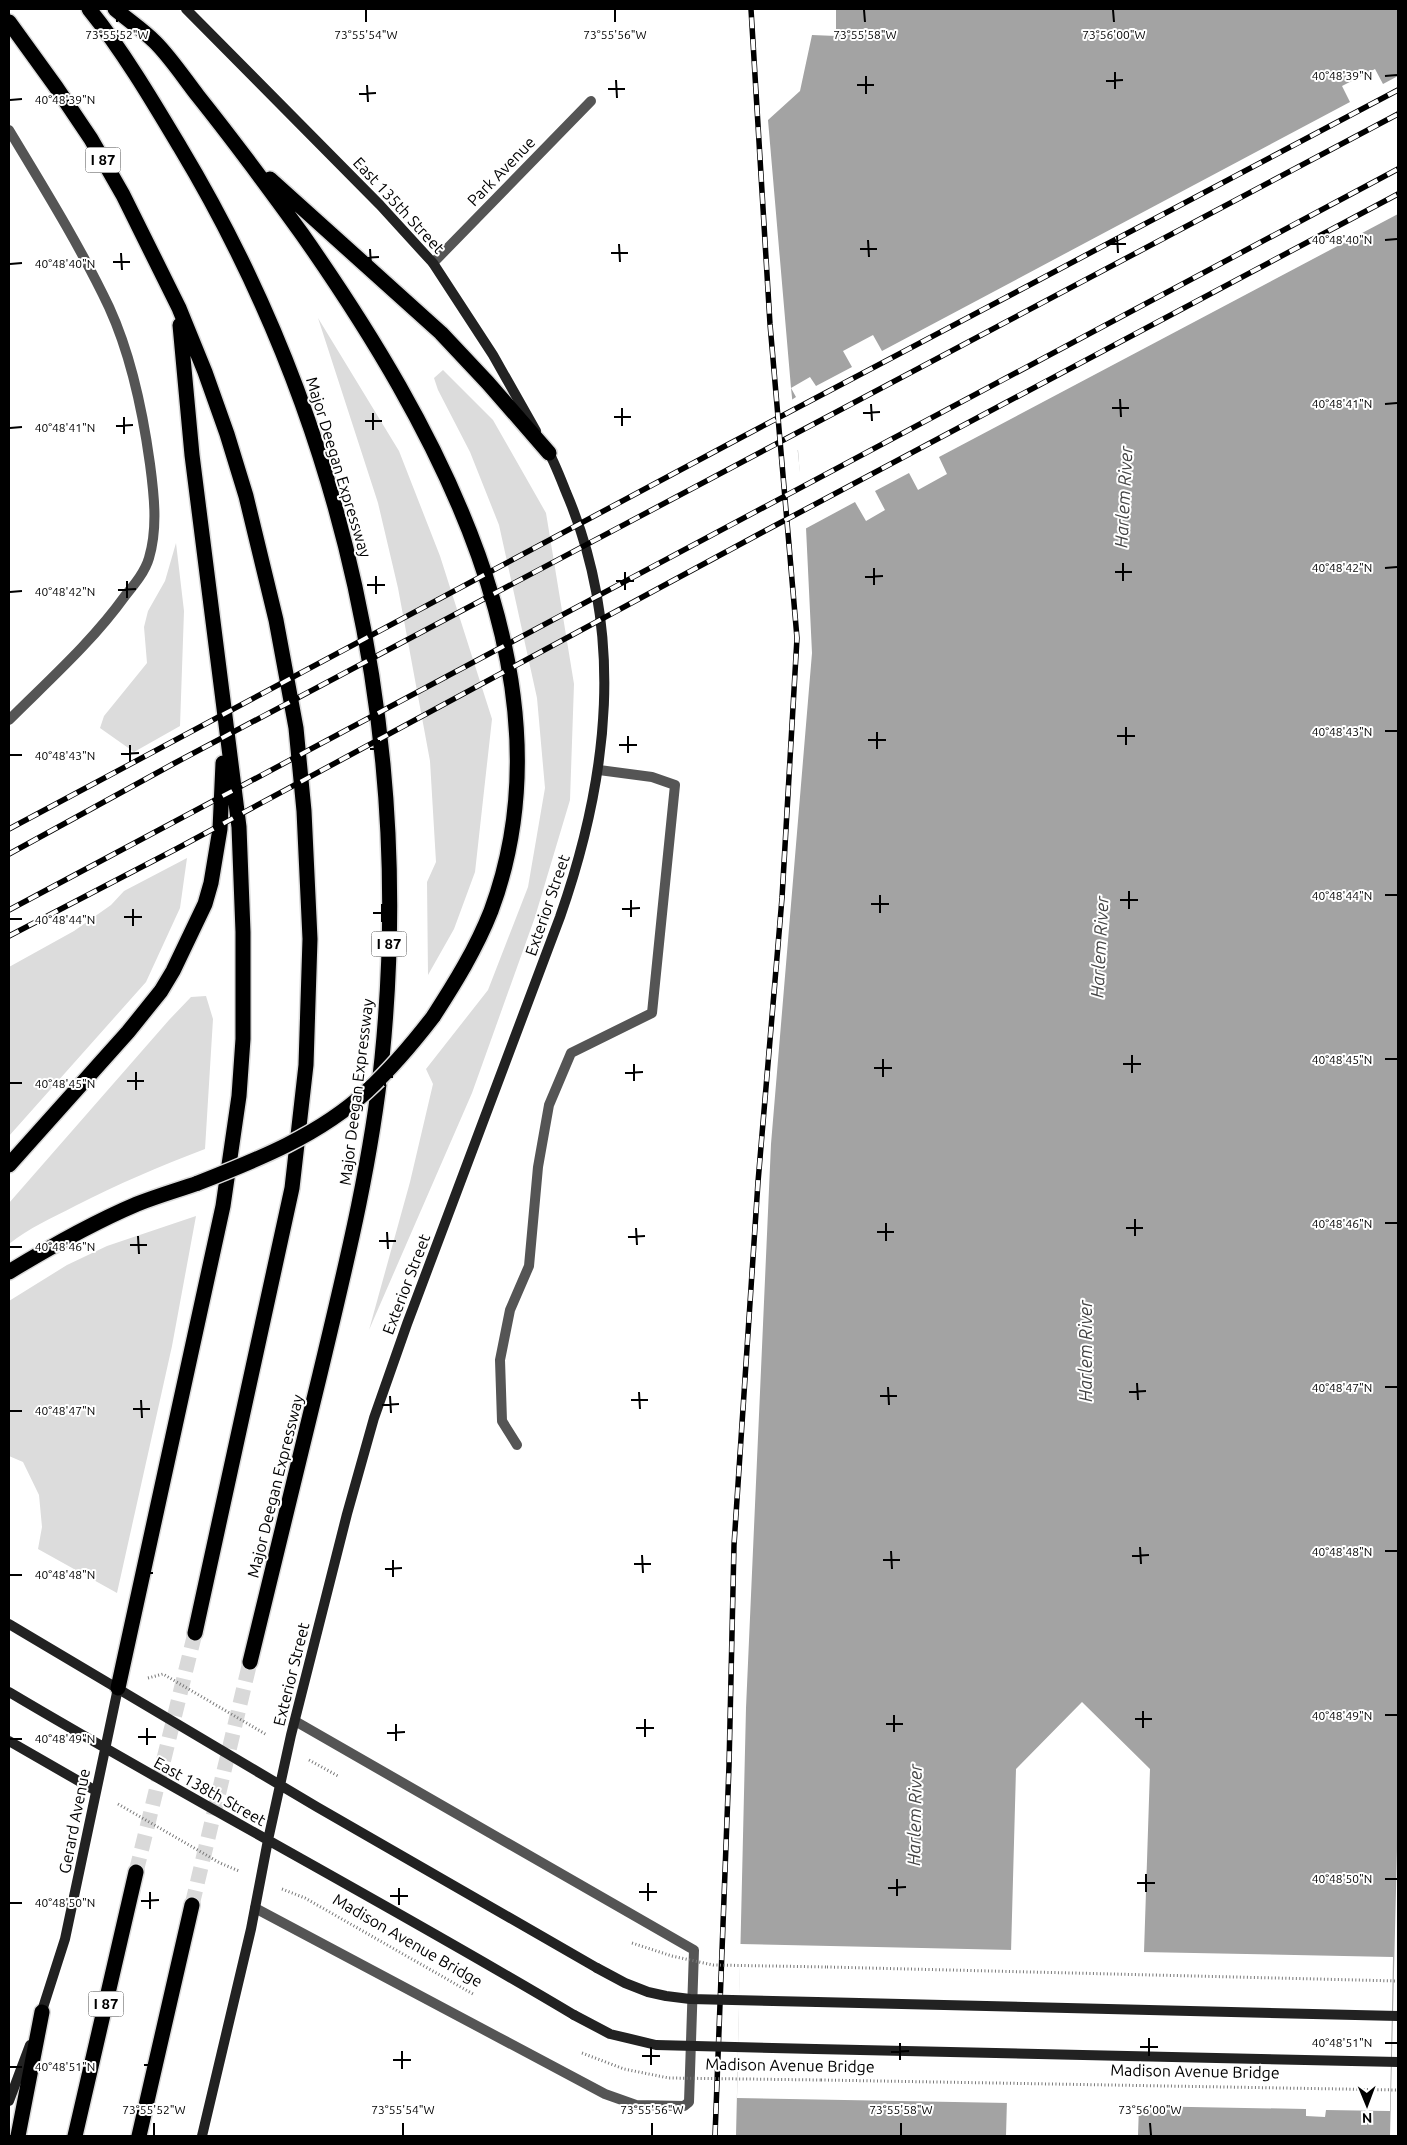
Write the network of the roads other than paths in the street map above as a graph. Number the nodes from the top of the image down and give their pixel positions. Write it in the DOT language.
graph roads {
  1 [pos="89,9"];
  2 [pos="115,9"];
  3 [pos="186,9"];
  4 [pos="9,22"];
  5 [pos="591,101"];
  6 [pos="9,130"];
  7 [pos="250,161"];
  8 [pos="433,263"];
  9 [pos="179,308"];
  10 [pos="549,453"];
  11 [pos="224,719"];
  12 [pos="9,720"];
  13 [pos="599,770"];
  14 [pos="9,1165"];
  15 [pos="9,1272"];
  16 [pos="517,1445"];
  17 [pos="9,1624"];
  18 [pos="195,1632"];
  19 [pos="250,1662"];
  20 [pos="118,1688"];
  21 [pos="9,1692"];
  22 [pos="295,1720"];
  23 [pos="9,1741"];
  24 [pos="104,1749"];
  25 [pos="280,1785"];
  26 [pos="96,1791"];
  27 [pos="268,1840"];
  28 [pos="136,1872"];
  29 [pos="192,1905"];
  30 [pos="256,1908"];
  31 [pos="42,2012"];
  32 [pos="1398,2016"];
  33 [pos="1398,2062"];
  34 [pos="9,2101"];
  35 [pos="18,2136"];
  36 [pos="75,2136"];
  37 [pos="139,2136"];
  38 [pos="202,2136"];
  1 -- 19 [label="highway, Major Deegan Expressway / I 87"];
  2 -- 7 [label="highway"];
  3 -- 8 [label="main road, East 135th Street"];
  4 -- 9 [label="highway, I 87"];
  5 -- 8 [label="street, Park Avenue"];
  6 -- 12 [label="street"];
  7 -- 10 [label="highway"];
  7 -- 15 [label="highway, bridge"];
  8 -- 10 [label="main road, East 135th Street"];
  9 -- 11 [label="highway"];
  9 -- 18 [label="highway, I 87"];
  10 -- 13 [label="main road, Exterior Street"];
  11 -- 14 [label="highway"];
  11 -- 20 [label="highway"];
  13 -- 16 [label="street"];
  13 -- 22 [label="main road, Exterior Street"];
  17 -- 20 [label="main road"];
  20 -- 24 [label="main road, Gerard Avenue"];
  20 -- 25 [label="main road"];
  21 -- 24 [label="main road, East 138th Street"];
  22 -- 25 [label="main road, Exterior Street"];
  22 -- 30 [label="street"];
  23 -- 26 [label="main road"];
  24 -- 26 [label="main road, Gerard Avenue"];
  24 -- 27 [label="main road, East 138th Street"];
  25 -- 27 [label="main road, Exterior Street"];
  25 -- 32 [label="main road, bridge"];
  26 -- 31 [label="main road, Gerard Avenue"];
  27 -- 30 [label="main road, Exterior Street"];
  27 -- 33 [label="main road, Madison Avenue Bridge, bridge"];
  28 -- 36 [label="highway, I 87"];
  29 -- 37 [label="highway"];
  30 -- 38 [label="main road, Exterior Street"];
  31 -- 34 [label="main road, Gerard Avenue"];
  31 -- 35 [label="highway"];
}
